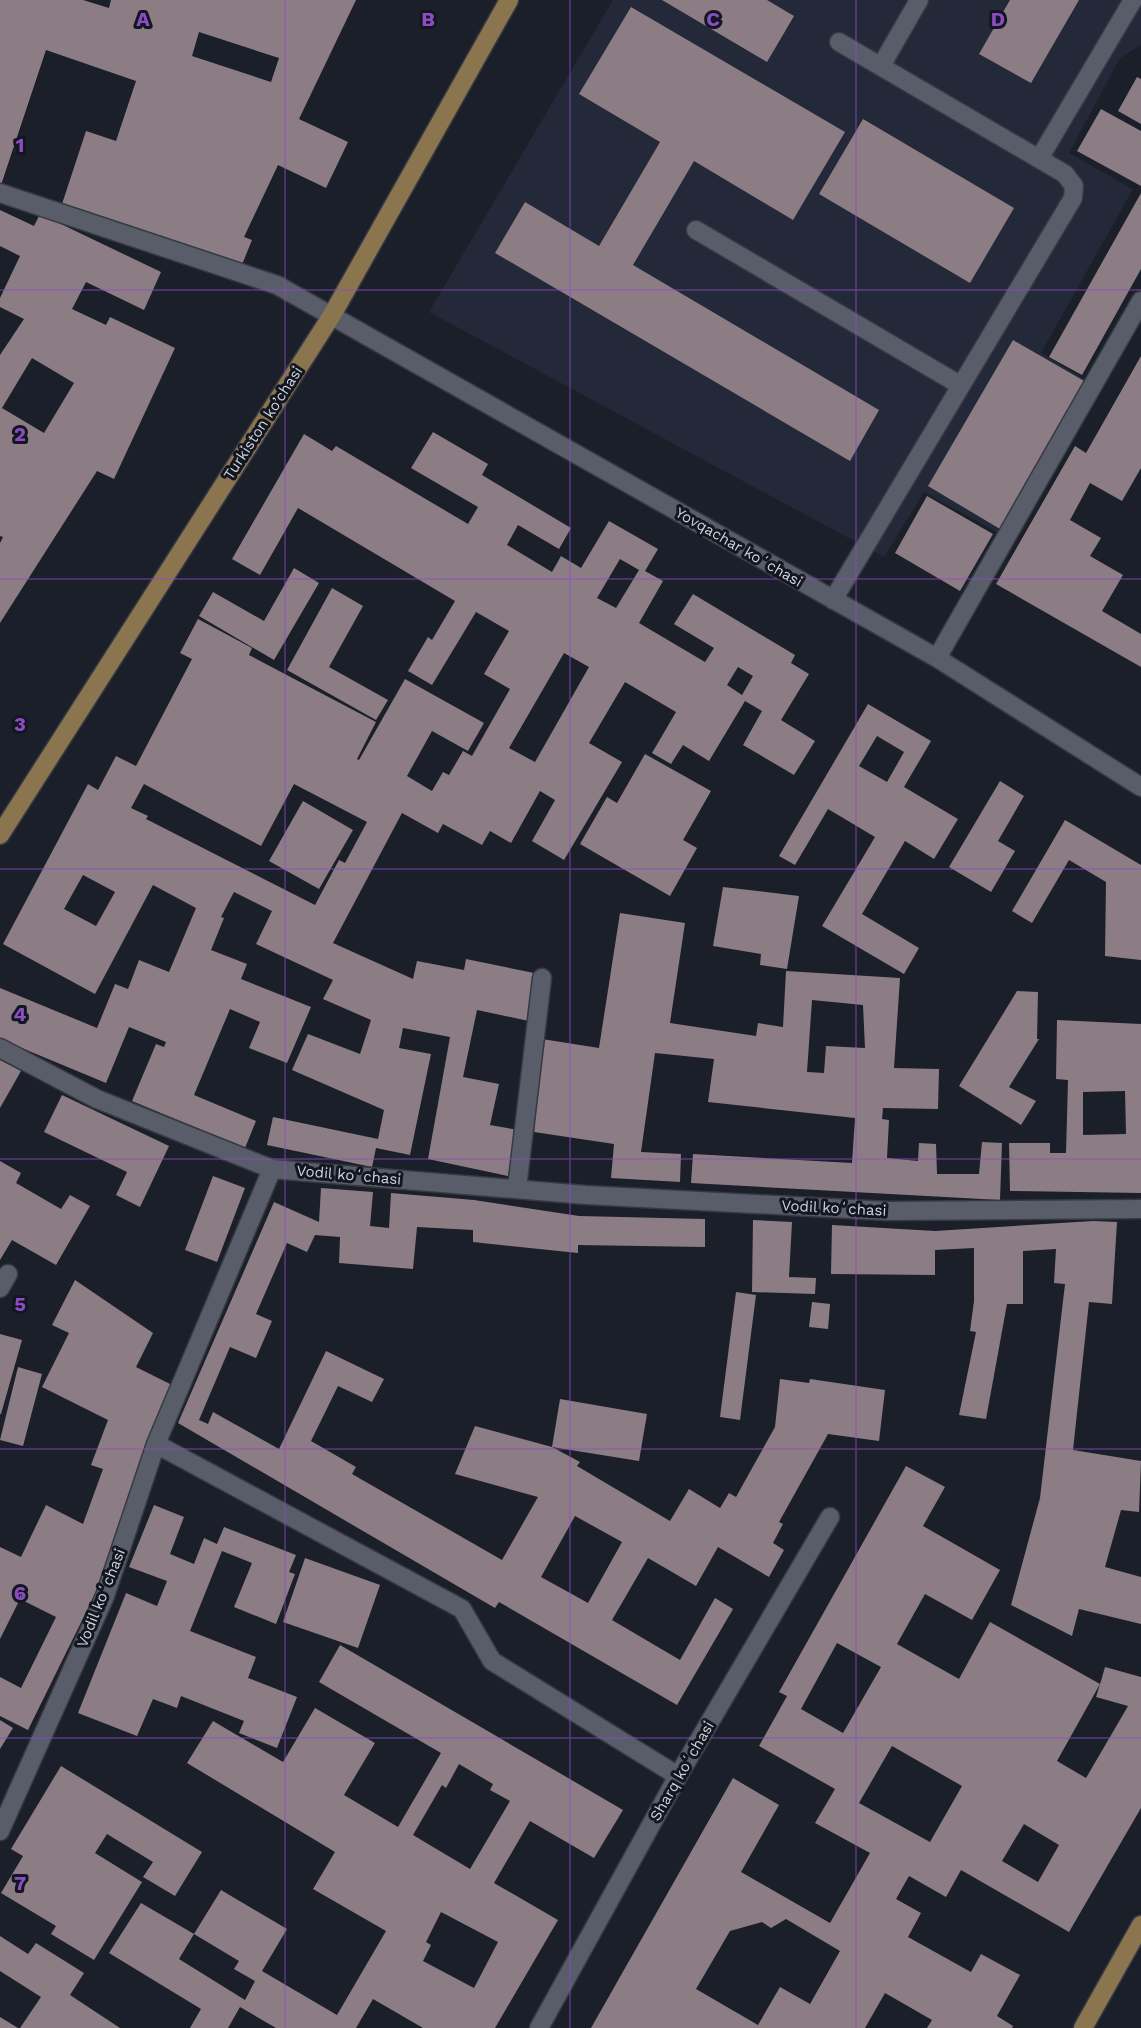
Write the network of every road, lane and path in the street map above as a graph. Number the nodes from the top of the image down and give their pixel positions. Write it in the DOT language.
graph roads {
  1 [pos="509,0"];
  2 [pos="919,0"];
  3 [pos="1133,0"];
  4 [pos="839,42"];
  5 [pos="881,66"];
  6 [pos="1039,159"];
  7 [pos="0,193"];
  8 [pos="696,230"];
  9 [pos="1141,301"];
  10 [pos="332,315"];
  11 [pos="960,385"];
  12 [pos="832,600"];
  13 [pos="937,658"];
  14 [pos="1141,787"];
  15 [pos="0,835"];
  16 [pos="542,978"];
  17 [pos="0,1048"];
  18 [pos="272,1169"];
  19 [pos="517,1188"];
  20 [pos="1141,1209"];
  21 [pos="156,1444"];
  22 [pos="830,1517"];
  23 [pos="678,1776"];
  24 [pos="0,1831"];
  25 [pos="1141,1925"];
  26 [pos="539,2028"];
  27 [pos="1083,2028"];
  1 -- 10 [label="main road, Turkiston ko’chasi"];
  2 -- 5 [label="street"];
  3 -- 6 [label="street"];
  4 -- 5 [label="street"];
  5 -- 6 [label="street"];
  6 -- 11 [label="street"];
  7 -- 10 [label="street, Yovqachar koʻchasi"];
  8 -- 11 [label="street"];
  9 -- 13 [label="street"];
  10 -- 12 [label="street, Yovqachar koʻchasi"];
  10 -- 15 [label="main road, Turkiston ko’chasi"];
  11 -- 12 [label="street"];
  12 -- 13 [label="street, Yovqachar koʻchasi"];
  13 -- 14 [label="street, Yovqachar koʻchasi"];
  16 -- 19 [label="street"];
  17 -- 18 [label="street"];
  18 -- 19 [label="street, Vodil koʻchasi"];
  18 -- 21 [label="street, Vodil koʻchasi"];
  19 -- 20 [label="street, Vodil koʻchasi"];
  21 -- 23 [label="street"];
  21 -- 24 [label="street, Vodil koʻchasi"];
  22 -- 23 [label="street, Sharq koʻchasi"];
  23 -- 26 [label="street, Sharq koʻchasi"];
  25 -- 27 [label="main road"];
}
